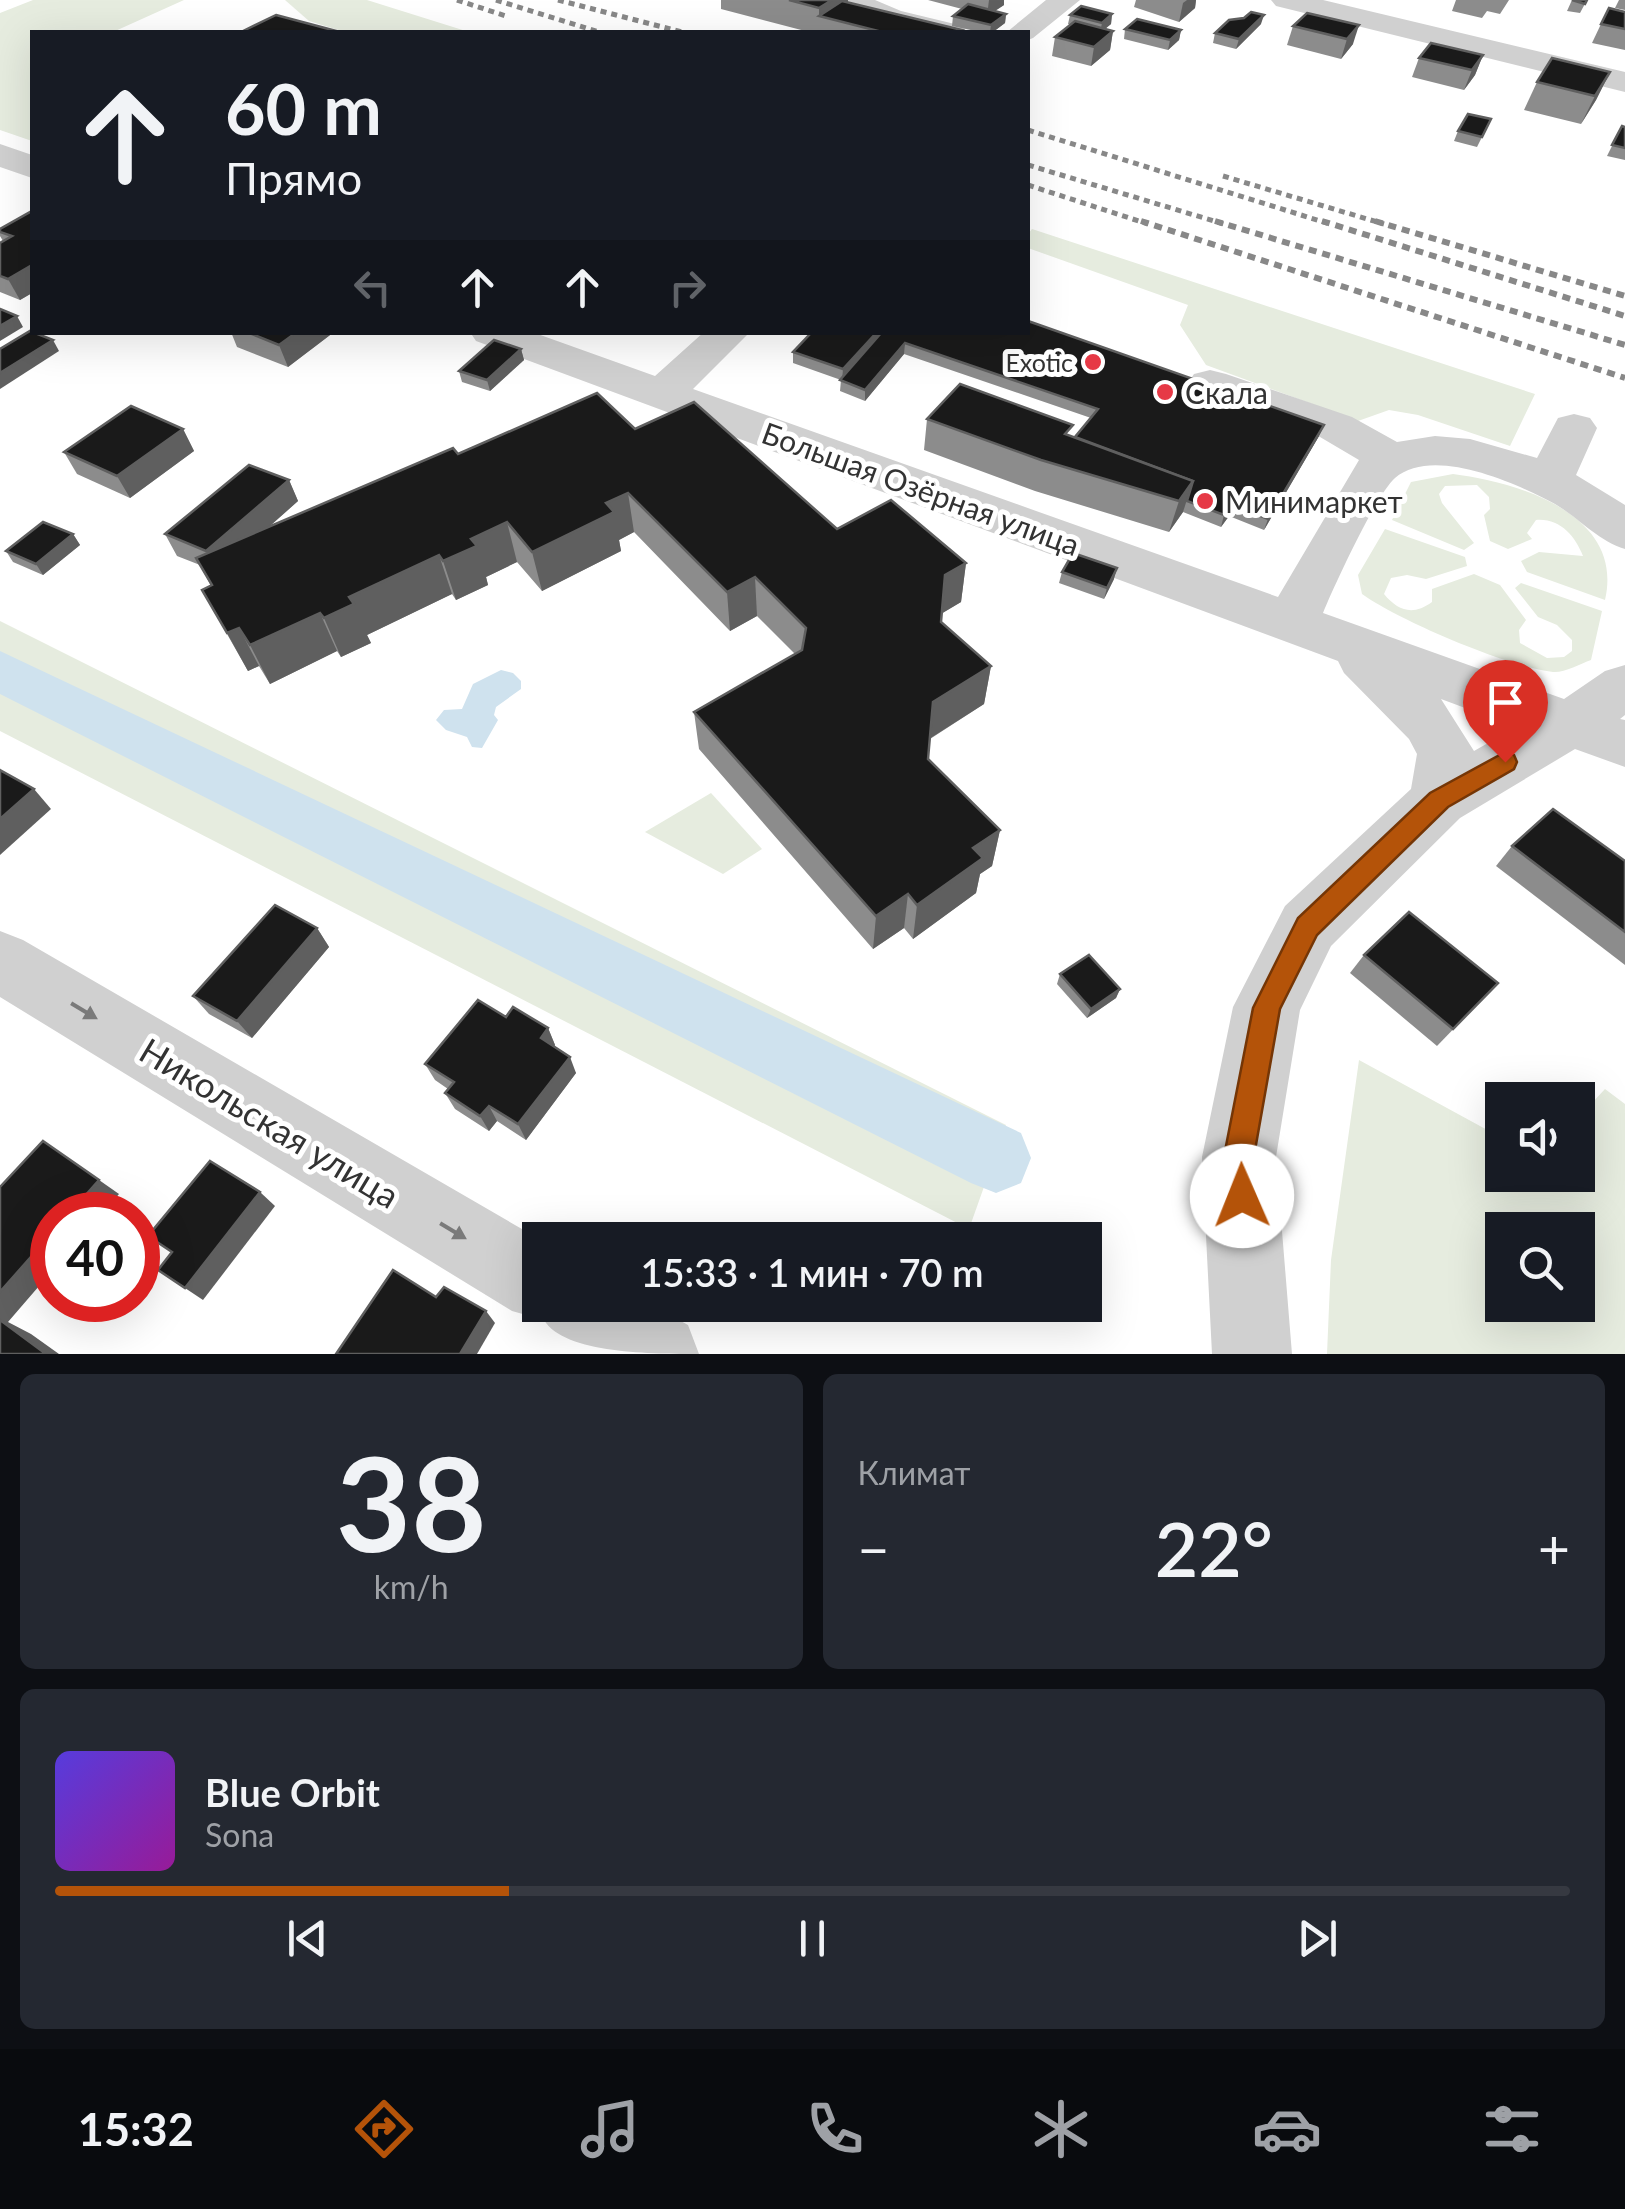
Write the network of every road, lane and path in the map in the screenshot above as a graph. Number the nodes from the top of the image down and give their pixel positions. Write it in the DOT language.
graph roads {
  1 [pos="851,0"];
  2 [pos="1065,0"];
  3 [pos="1286,0"];
  4 [pos="1364,9"];
  5 [pos="943,30"];
  6 [pos="1025,30"];
  7 [pos="1625,82"];
  8 [pos="499,335"];
  9 [pos="726,335"];
  10 [pos="1210,383"];
  11 [pos="662,394"];
  12 [pos="1574,428"];
  13 [pos="1390,458"];
  14 [pos="1550,479"];
  15 [pos="1625,532"];
  16 [pos="1321,635"];
  17 [pos="1625,686"];
  18 [pos="1571,724"];
  19 [pos="1625,744"];
  20 [pos="1439,800"];
  21 [pos="0,961"];
  22 [pos="522,1272"];
  23 [pos="605,1322"];
  24 [pos="659,1354"];
  25 [pos="1252,1354"];
  1 -- 5 [label="street"];
  2 -- 6 [label="street"];
  3 -- 4 [label="street"];
  4 -- 7 [label="street"];
  8 -- 11 [label="street, Большая Озёрная улица"];
  9 -- 11 [label="street"];
  10 -- 13 [label="street"];
  11 -- 16 [label="street, Большая Озёрная улица"];
  12 -- 14 [label="street"];
  13 -- 14 [label="street"];
  13 -- 16 [label="street"];
  14 -- 15 [label="street"];
  16 -- 18 [label="street, Большая Озёрная улица"];
  16 -- 20 [label="street"];
  17 -- 18 [label="street"];
  18 -- 19 [label="street, Большая Озёрная улица"];
  18 -- 20 [label="street"];
  20 -- 25 [label="street"];
  21 -- 22 [label="street, Никольская улица, one-way"];
  23 -- 24 [label="street"];
}
